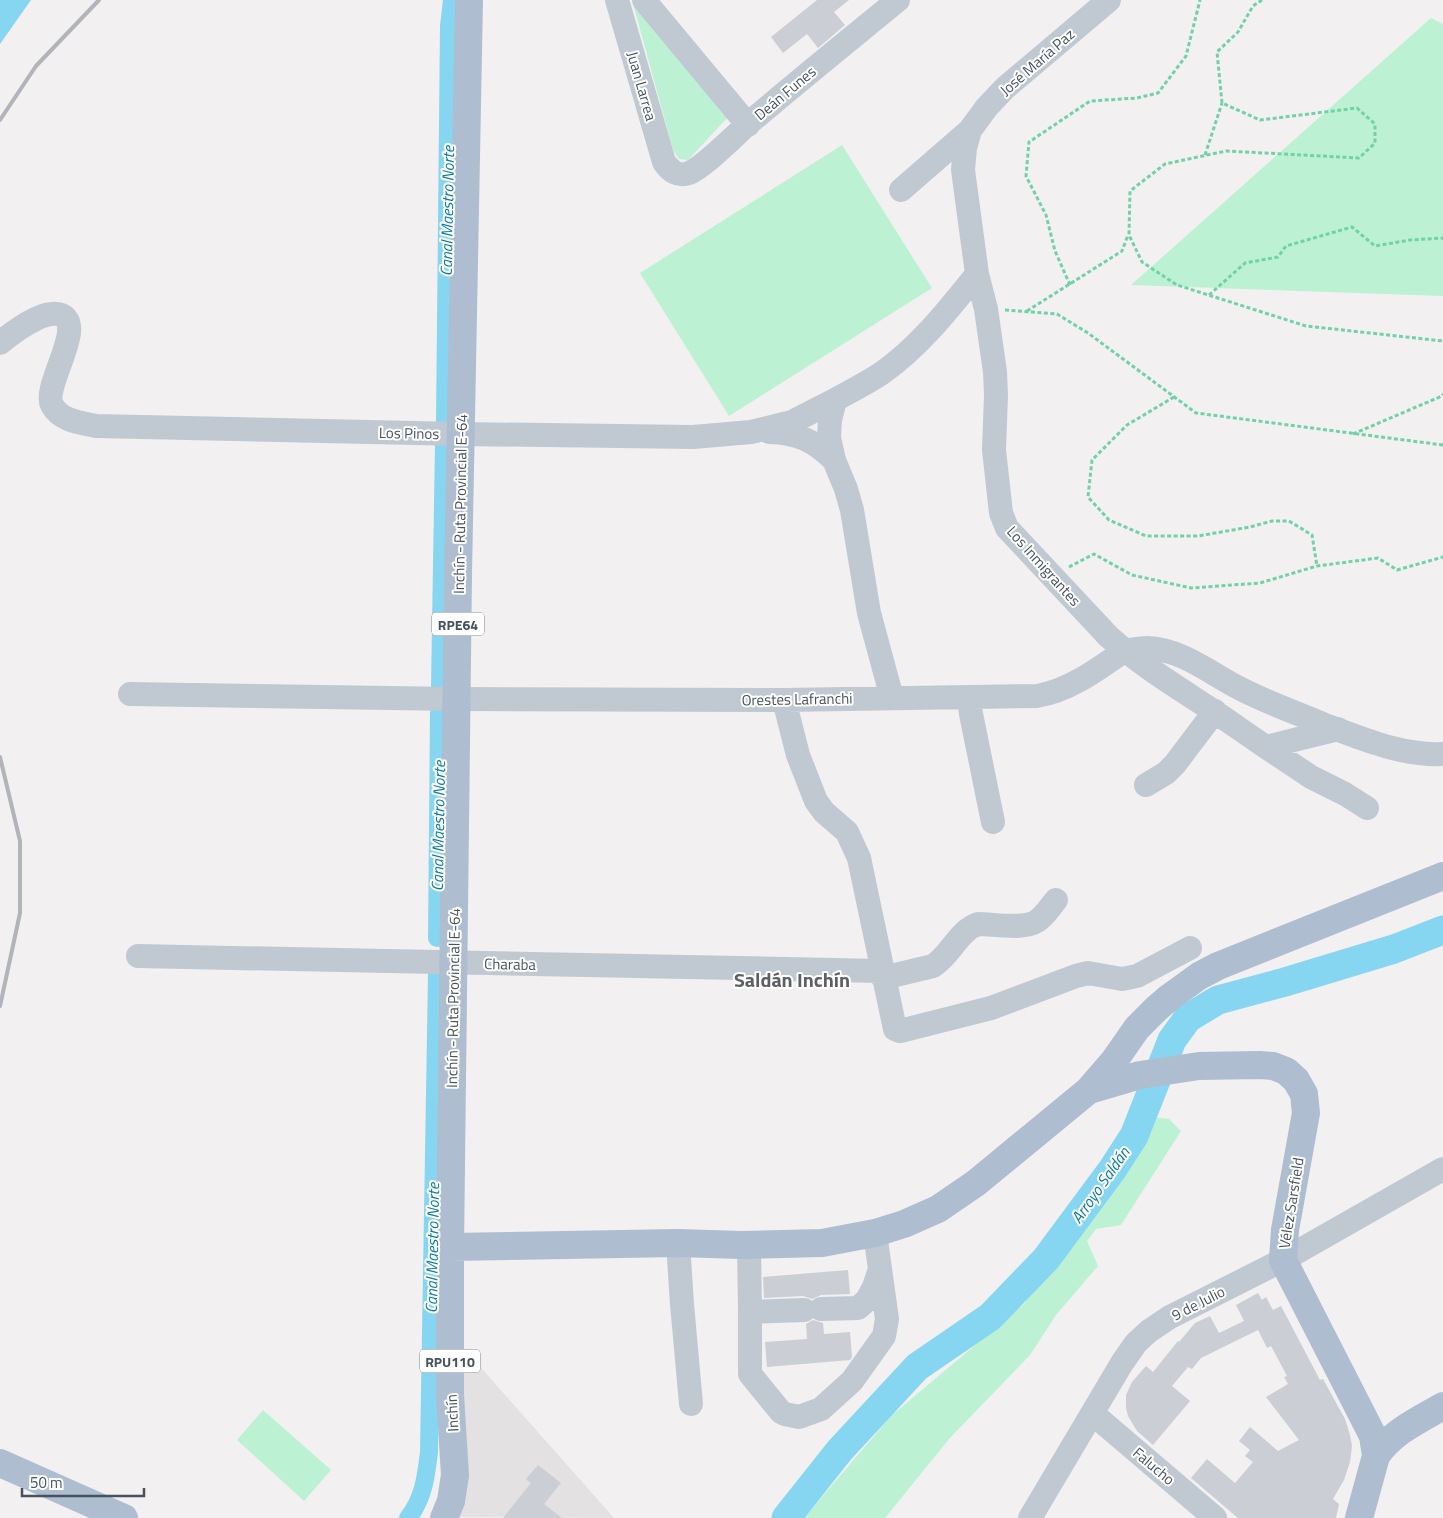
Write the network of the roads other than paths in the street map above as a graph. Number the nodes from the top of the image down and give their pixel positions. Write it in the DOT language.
graph roads {
  1 [pos="469,0"];
  2 [pos="617,0"];
  3 [pos="644,0"];
  4 [pos="1109,0"];
  5 [pos="883,5"];
  6 [pos="748,125"];
  7 [pos="970,130"];
  8 [pos="669,170"];
  9 [pos="901,190"];
  10 [pos="977,274"];
  11 [pos="0,343"];
  12 [pos="835,400"];
  13 [pos="751,432"];
  14 [pos="461,434"];
  15 [pos="834,460"];
  16 [pos="1124,650"];
  17 [pos="130,694"];
  18 [pos="969,696"];
  19 [pos="892,698"];
  20 [pos="457,700"];
  21 [pos="784,700"];
  22 [pos="1215,711"];
  23 [pos="1338,730"];
  24 [pos="1266,747"];
  25 [pos="1443,754"];
  26 [pos="1146,785"];
  27 [pos="1367,808"];
  28 [pos="993,822"];
  29 [pos="1443,876"];
  30 [pos="1056,900"];
  31 [pos="1190,948"];
  32 [pos="138,956"];
  33 [pos="454,963"];
  34 [pos="882,975"];
  35 [pos="1124,1047"];
  36 [pos="1136,1076"];
  37 [pos="1089,1090"];
  38 [pos="1443,1169"];
  39 [pos="875,1233"];
  40 [pos="678,1243"];
  41 [pos="749,1244"];
  42 [pos="450,1247"];
  43 [pos="1283,1260"];
  44 [pos="880,1269"];
  45 [pos="750,1312"];
  46 [pos="691,1404"];
  47 [pos="1443,1406"];
  48 [pos="1093,1414"];
  49 [pos="1380,1443"];
  50 [pos="0,1463"];
  51 [pos="124,1518"];
  52 [pos="444,1518"];
  53 [pos="1030,1518"];
  54 [pos="1215,1518"];
  55 [pos="1359,1518"];
  1 -- 14 [label="main road, Inchín - Ruta Provincial E-64 / RPE64"];
  2 -- 8 [label="street, Juan Larrea"];
  3 -- 6 [label="street"];
  4 -- 7 [label="street, José María Paz"];
  5 -- 6 [label="street, Deán Funes"];
  6 -- 8 [label="street, Deán Funes"];
  7 -- 9 [label="street"];
  7 -- 10 [label="street, Los Inmigrantes"];
  10 -- 12 [label="street, Los Pinos"];
  10 -- 16 [label="street, Los Inmigrantes"];
  11 -- 14 [label="street, Los Pinos"];
  12 -- 13 [label="street, Los Pinos"];
  12 -- 15 [label="street"];
  13 -- 14 [label="street, Los Pinos"];
  13 -- 15 [label="street, Los Pinos"];
  14 -- 20 [label="main road, Inchín - Ruta Provincial E-64 / RPE64"];
  15 -- 19 [label="street"];
  16 -- 18 [label="street, Orestes Lafranchi"];
  16 -- 22 [label="street, Los Inmigrantes"];
  16 -- 23 [label="street"];
  17 -- 20 [label="street, Orestes Lafranchi"];
  18 -- 19 [label="street, Orestes Lafranchi"];
  18 -- 28 [label="street"];
  19 -- 21 [label="street, Orestes Lafranchi"];
  20 -- 21 [label="street, Orestes Lafranchi"];
  20 -- 33 [label="main road, Inchín - Ruta Provincial E-64 / RPE64"];
  21 -- 34 [label="street"];
  22 -- 24 [label="street, Los Inmigrantes"];
  22 -- 26 [label="street"];
  23 -- 24 [label="street"];
  23 -- 25 [label="street"];
  24 -- 27 [label="street, Los Inmigrantes"];
  29 -- 35 [label="main road"];
  30 -- 34 [label="street, Charaba"];
  31 -- 34 [label="street"];
  32 -- 33 [label="street, Charaba"];
  33 -- 34 [label="street, Charaba"];
  33 -- 42 [label="main road, Inchín - Ruta Provincial E-64 / RPE64"];
  35 -- 36 [label="main road"];
  35 -- 37 [label="main road"];
  36 -- 37 [label="main road, Vélez Sarsfield"];
  36 -- 43 [label="main road, Vélez Sarsfield"];
  37 -- 39 [label="main road"];
  38 -- 43 [label="street, 9 de Julio"];
  39 -- 41 [label="main road"];
  39 -- 44 [label="street"];
  40 -- 41 [label="main road"];
  40 -- 42 [label="main road"];
  40 -- 46 [label="street"];
  41 -- 45 [label="street"];
  42 -- 52 [label="main road, Inchín / RPU110"];
  43 -- 48 [label="street, 9 de Julio"];
  43 -- 49 [label="main road, Vélez Sarsfield"];
  44 -- 45 [label="street"];
  44 -- 45 [label="street"];
  47 -- 49 [label="main road"];
  48 -- 53 [label="street, 9 de Julio"];
  48 -- 54 [label="street, Falucho"];
  49 -- 55 [label="main road"];
  50 -- 51 [label="main road"];
}
